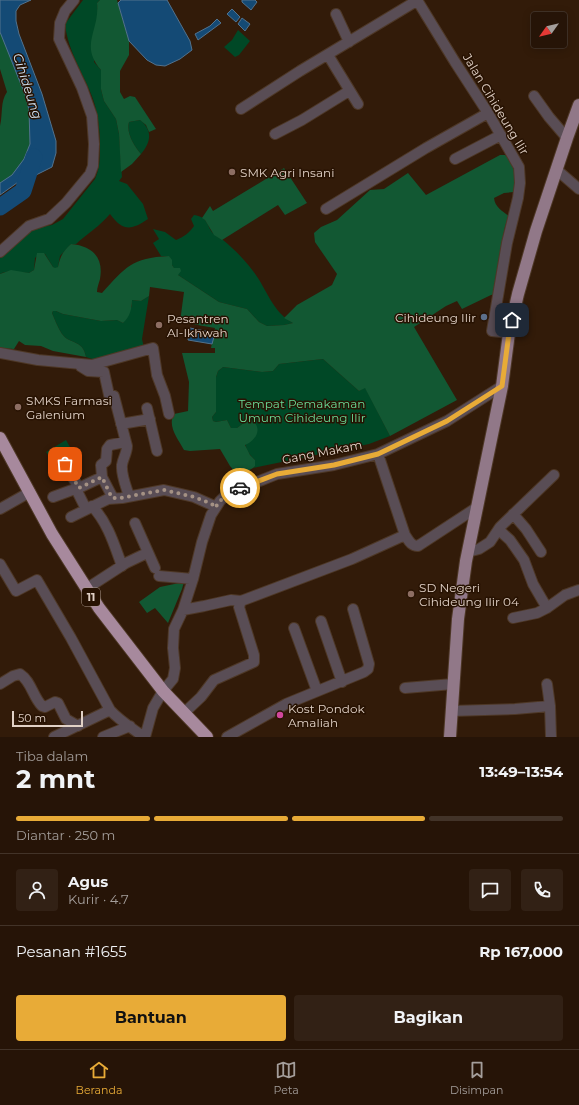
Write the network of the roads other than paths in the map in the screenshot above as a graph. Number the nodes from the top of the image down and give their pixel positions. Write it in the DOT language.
graph roads {
  1 [pos="74,0"];
  2 [pos="417,0"];
  3 [pos="336,14"];
  4 [pos="350,42"];
  5 [pos="328,55"];
  6 [pos="349,91"];
  7 [pos="534,96"];
  8 [pos="358,104"];
  9 [pos="241,109"];
  10 [pos="488,112"];
  11 [pos="578,112"];
  12 [pos="275,134"];
  13 [pos="501,135"];
  14 [pos="567,138"];
  15 [pos="455,159"];
  16 [pos="557,170"];
  17 [pos="579,189"];
  18 [pos="326,209"];
  19 [pos="0,252"];
  20 [pos="509,333"];
  21 [pos="0,353"];
  22 [pos="77,364"];
  23 [pos="502,386"];
  24 [pos="148,408"];
  25 [pos="169,414"];
  26 [pos="150,419"];
  27 [pos="121,424"];
  28 [pos="0,438"];
  29 [pos="125,442"];
  30 [pos="157,451"];
  31 [pos="3,453"];
  32 [pos="378,454"];
  33 [pos="65,464"];
  34 [pos="554,475"];
  35 [pos="102,477"];
  36 [pos="78,488"];
  37 [pos="30,492"];
  38 [pos="129,496"];
  39 [pos="53,497"];
  40 [pos="112,498"];
  41 [pos="89,507"];
  42 [pos="215,508"];
  43 [pos="476,508"];
  44 [pos="0,509"];
  45 [pos="513,514"];
  46 [pos="71,517"];
  47 [pos="135,523"];
  48 [pos="498,530"];
  49 [pos="405,535"];
  50 [pos="468,552"];
  51 [pos="541,552"];
  52 [pos="147,553"];
  53 [pos="0,564"];
  54 [pos="122,566"];
  55 [pos="189,579"];
  56 [pos="86,589"];
  57 [pos="579,590"];
  58 [pos="241,601"];
  59 [pos="547,608"];
  60 [pos="353,609"];
  61 [pos="183,610"];
  62 [pos="513,618"];
  63 [pos="321,621"];
  64 [pos="294,628"];
  65 [pos="342,682"];
  66 [pos="0,684"];
  67 [pos="453,684"];
  68 [pos="547,684"];
  69 [pos="405,688"];
  70 [pos="163,691"];
  71 [pos="316,691"];
  72 [pos="550,706"];
  73 [pos="110,710"];
  74 [pos="452,711"];
  75 [pos="184,713"];
  76 [pos="78,726"];
  77 [pos="130,726"];
  78 [pos="54,737"];
  79 [pos="103,737"];
  80 [pos="145,737"];
  81 [pos="207,737"];
  82 [pos="227,737"];
  83 [pos="450,737"];
  84 [pos="551,737"];
  1 -- 19 [label="street"];
  2 -- 4 [label="street"];
  2 -- 10 [label="street, Jalan Cihideung Ilir"];
  3 -- 4 [label="street"];
  4 -- 5 [label="street"];
  5 -- 6 [label="street"];
  5 -- 9 [label="street"];
  6 -- 8 [label="street"];
  6 -- 12 [label="street"];
  7 -- 14 [label="street"];
  10 -- 13 [label="street, Jalan Cihideung Ilir"];
  10 -- 18 [label="street"];
  11 -- 14 [label="main road"];
  13 -- 15 [label="street"];
  13 -- 20 [label="street, Jalan Cihideung Ilir"];
  14 -- 16 [label="main road"];
  16 -- 17 [label="street"];
  16 -- 20 [label="main road"];
  20 -- 23 [label="main road"];
  21 -- 22 [label="street"];
  22 -- 25 [label="street"];
  22 -- 27 [label="street"];
  23 -- 32 [label="street, Gang Makam"];
  23 -- 43 [label="main road"];
  24 -- 26 [label="street"];
  26 -- 27 [label="street"];
  26 -- 30 [label="street"];
  27 -- 29 [label="street"];
  28 -- 31 [label="highway, 11"];
  29 -- 35 [label="street"];
  29 -- 38 [label="street"];
  31 -- 37 [label="highway, 11"];
  32 -- 42 [label="street, Gang Makam"];
  32 -- 49 [label="street"];
  33 -- 36 [label="street"];
  34 -- 45 [label="street"];
  35 -- 36 [label="street"];
  35 -- 40 [label="street"];
  36 -- 39 [label="street"];
  36 -- 41 [label="street"];
  37 -- 44 [label="street"];
  37 -- 56 [label="highway, 11"];
  38 -- 40 [label="street"];
  38 -- 42 [label="street"];
  40 -- 41 [label="street"];
  41 -- 46 [label="street"];
  41 -- 54 [label="street"];
  42 -- 55 [label="street, Gang Makam"];
  43 -- 49 [label="street"];
  43 -- 50 [label="main road"];
  45 -- 48 [label="street"];
  45 -- 51 [label="street"];
  47 -- 52 [label="street"];
  48 -- 50 [label="street"];
  48 -- 59 [label="street"];
  49 -- 58 [label="street"];
  50 -- 67 [label="main road"];
  52 -- 54 [label="street"];
  52 -- 55 [label="street"];
  53 -- 73 [label="street"];
  54 -- 56 [label="street"];
  55 -- 61 [label="street, Gang Makam"];
  56 -- 70 [label="highway, 11"];
  57 -- 59 [label="street"];
  58 -- 61 [label="street"];
  58 -- 75 [label="street"];
  59 -- 62 [label="street"];
  60 -- 65 [label="street"];
  61 -- 70 [label="street, Gang Makam"];
  63 -- 65 [label="street"];
  64 -- 71 [label="street"];
  65 -- 71 [label="street"];
  66 -- 76 [label="street"];
  67 -- 69 [label="street"];
  67 -- 74 [label="main road"];
  68 -- 72 [label="street"];
  70 -- 75 [label="highway, 11"];
  70 -- 80 [label="street, Gang Makam"];
  71 -- 82 [label="street"];
  72 -- 74 [label="street"];
  72 -- 84 [label="street"];
  73 -- 76 [label="street"];
  73 -- 77 [label="street"];
  74 -- 83 [label="main road"];
  75 -- 81 [label="highway, 11"];
  76 -- 78 [label="street"];
  77 -- 79 [label="street"];
  77 -- 80 [label="street"];
}
